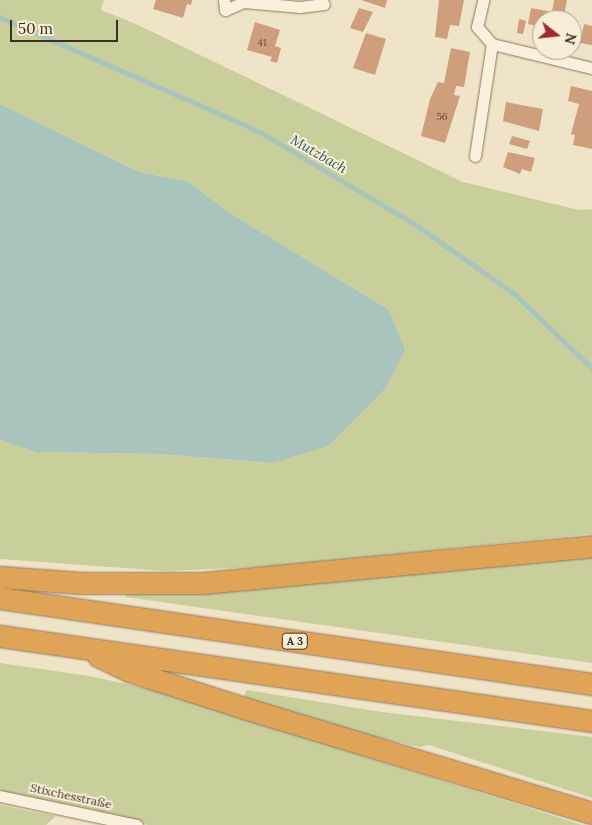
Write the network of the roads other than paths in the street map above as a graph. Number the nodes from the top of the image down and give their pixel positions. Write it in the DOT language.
graph roads {
  1 [pos="224,0"];
  2 [pos="483,0"];
  3 [pos="324,4"];
  4 [pos="492,44"];
  5 [pos="592,68"];
  6 [pos="475,156"];
  7 [pos="592,546"];
  8 [pos="0,577"];
  9 [pos="0,598"];
  10 [pos="0,636"];
  11 [pos="82,648"];
  12 [pos="592,684"];
  13 [pos="592,721"];
  14 [pos="0,796"];
  15 [pos="592,813"];
  16 [pos="137,825"];
  1 -- 3 [label="street"];
  2 -- 4 [label="street"];
  4 -- 5 [label="street"];
  4 -- 6 [label="street"];
  7 -- 8 [label="highway"];
  9 -- 12 [label="highway, A 3"];
  10 -- 11 [label="highway"];
  11 -- 13 [label="highway"];
  11 -- 15 [label="highway"];
  14 -- 16 [label="street, Stixchesstraße"];
}
